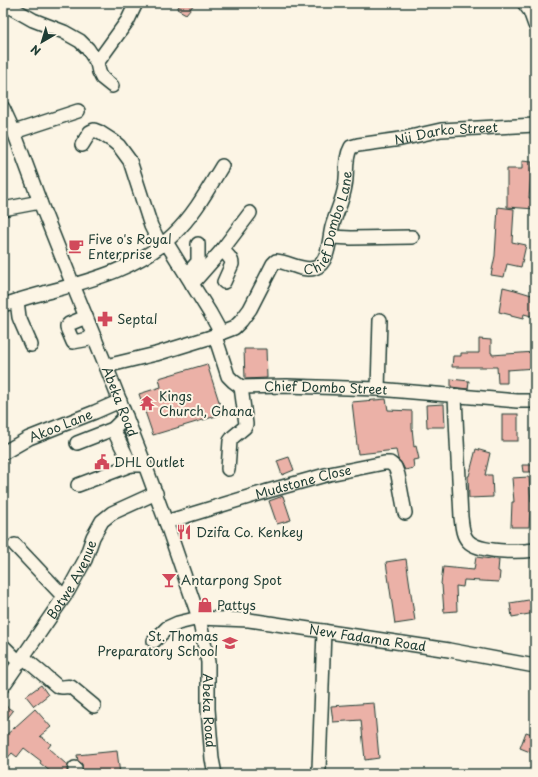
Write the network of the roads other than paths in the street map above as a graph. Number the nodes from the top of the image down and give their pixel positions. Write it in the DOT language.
graph roads {
  1 [pos="3,3"];
  2 [pos="136,3"];
  3 [pos="530,8"];
  4 [pos="535,25"];
  5 [pos="97,63"];
  6 [pos="112,86"];
  7 [pos="3,109"];
  8 [pos="78,111"];
  9 [pos="535,124"];
  10 [pos="14,132"];
  11 [pos="82,145"];
  12 [pos="358,145"];
  13 [pos="222,166"];
  14 [pos="40,202"];
  15 [pos="3,208"];
  16 [pos="250,213"];
  17 [pos="331,237"];
  18 [pos="412,237"];
  19 [pos="163,244"];
  20 [pos="198,244"];
  21 [pos="222,250"];
  22 [pos="189,279"];
  23 [pos="224,282"];
  24 [pos="73,285"];
  25 [pos="17,301"];
  26 [pos="3,305"];
  27 [pos="86,317"];
  28 [pos="380,320"];
  29 [pos="218,335"];
  30 [pos="95,338"];
  31 [pos="31,346"];
  32 [pos="106,366"];
  33 [pos="242,387"];
  34 [pos="378,389"];
  35 [pos="455,396"];
  36 [pos="120,401"];
  37 [pos="535,401"];
  38 [pos="126,416"];
  39 [pos="113,429"];
  40 [pos="77,443"];
  41 [pos="3,453"];
  42 [pos="131,465"];
  43 [pos="145,465"];
  44 [pos="228,469"];
  45 [pos="78,485"];
  46 [pos="156,493"];
  47 [pos="405,513"];
  48 [pos="166,522"];
  49 [pos="15,545"];
  50 [pos="535,550"];
  51 [pos="64,597"];
  52 [pos="199,618"];
  53 [pos="324,631"];
  54 [pos="154,641"];
  55 [pos="3,646"];
  56 [pos="21,659"];
  57 [pos="535,666"];
  58 [pos="3,686"];
  59 [pos="94,706"];
  60 [pos="319,769"];
  61 [pos="215,774"];
  1 -- 5 [label="street"];
  2 -- 5 [label="street"];
  3 -- 4 [label="street"];
  5 -- 6 [label="street"];
  7 -- 10 [label="street, Abeka Road"];
  8 -- 10 [label="street"];
  9 -- 12 [label="street, Nii Darko Street"];
  10 -- 14 [label="street, Abeka Road"];
  11 -- 19 [label="street"];
  12 -- 17 [label="street, Chief Dombo Lane"];
  13 -- 19 [label="street"];
  14 -- 15 [label="street"];
  14 -- 24 [label="street, Abeka Road"];
  16 -- 21 [label="street"];
  17 -- 18 [label="street"];
  17 -- 29 [label="street, Chief Dombo Lane"];
  19 -- 22 [label="street"];
  19 -- 24 [label="street"];
  20 -- 22 [label="street"];
  21 -- 22 [label="street"];
  21 -- 23 [label="street"];
  22 -- 29 [label="street"];
  24 -- 25 [label="street"];
  24 -- 27 [label="street, Abeka Road"];
  25 -- 26 [label="street"];
  25 -- 31 [label="street"];
  27 -- 30 [label="street, Abeka Road"];
  27 -- 30 [label="street"];
  28 -- 34 [label="street"];
  29 -- 32 [label="street"];
  29 -- 33 [label="street"];
  30 -- 32 [label="street, Abeka Road"];
  32 -- 36 [label="street, Abeka Road"];
  33 -- 34 [label="street, Chief Dombo Street"];
  33 -- 44 [label="street"];
  34 -- 35 [label="street, Chief Dombo Street"];
  35 -- 37 [label="street, Chief Dombo Street"];
  35 -- 50 [label="street"];
  36 -- 38 [label="street, Abeka Road"];
  36 -- 41 [label="street, Akoo Lane"];
  38 -- 39 [label="street"];
  38 -- 43 [label="street, Abeka Road"];
  39 -- 40 [label="street"];
  39 -- 42 [label="street"];
  42 -- 43 [label="street"];
  42 -- 45 [label="street"];
  43 -- 46 [label="street, Abeka Road"];
  46 -- 48 [label="street, Abeka Road"];
  46 -- 51 [label="street, Botwe Avenue"];
  47 -- 48 [label="street, Mudstone Close"];
  48 -- 52 [label="street, Abeka Road"];
  49 -- 51 [label="street"];
  51 -- 56 [label="street, Botwe Avenue"];
  52 -- 53 [label="street, New Fadama Road"];
  52 -- 54 [label="street, New Fadama Road"];
  52 -- 61 [label="street, Abeka Road"];
  53 -- 57 [label="street, New Fadama Road"];
  53 -- 60 [label="street"];
  55 -- 56 [label="street"];
  56 -- 58 [label="street, Botwe Avenue"];
  56 -- 59 [label="street"];
}
